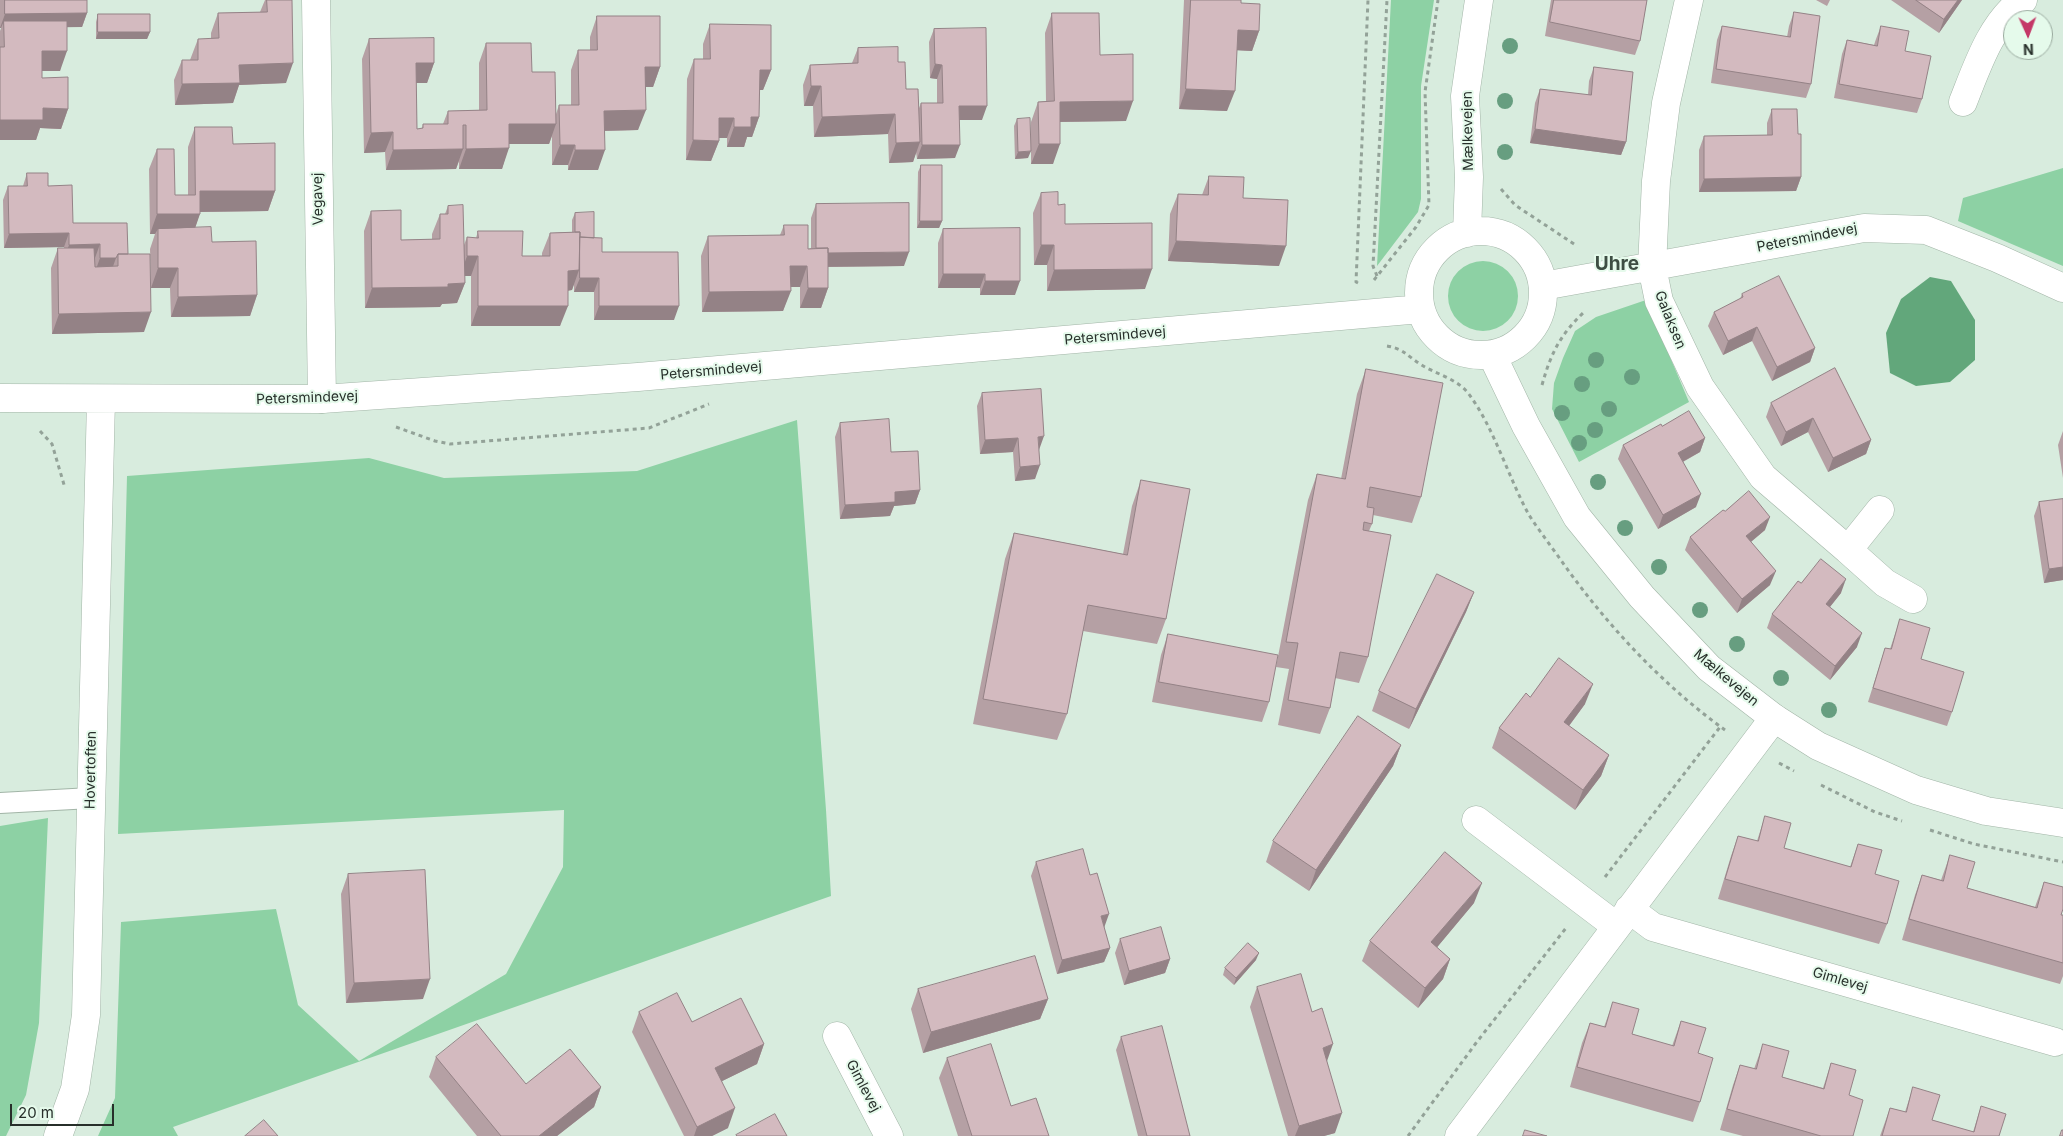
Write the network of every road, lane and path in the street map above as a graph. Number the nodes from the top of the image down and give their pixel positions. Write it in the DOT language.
graph roads {
  1 [pos="316,0"];
  2 [pos="1368,0"];
  3 [pos="1387,0"];
  4 [pos="1478,0"];
  5 [pos="1689,0"];
  6 [pos="2023,0"];
  7 [pos="1963,102"];
  8 [pos="1467,233"];
  9 [pos="1652,267"];
  10 [pos="1377,277"];
  11 [pos="1361,285"];
  12 [pos="1543,286"];
  13 [pos="2063,288"];
  14 [pos="1421,309"];
  15 [pos="1492,354"];
  16 [pos="0,398"];
  17 [pos="322,399"];
  18 [pos="101,400"];
  19 [pos="1880,510"];
  20 [pos="1848,550"];
  21 [pos="1913,600"];
  22 [pos="1774,718"];
  23 [pos="1720,727"];
  24 [pos="91,798"];
  25 [pos="0,803"];
  26 [pos="1476,820"];
  27 [pos="2063,823"];
  28 [pos="1585,903"];
  29 [pos="1623,918"];
  30 [pos="837,1036"];
  31 [pos="2056,1042"];
  32 [pos="58,1136"];
  33 [pos="889,1136"];
  34 [pos="1408,1136"];
  35 [pos="1459,1136"];
  1 -- 17 [label="street, Vegavej"];
  2 -- 11 [label="path"];
  3 -- 10 [label="path"];
  4 -- 8 [label="street, Mælkevejen"];
  5 -- 9 [label="street, Galaksen"];
  6 -- 7 [label="street"];
  8 -- 12 [label="street"];
  8 -- 14 [label="street"];
  9 -- 12 [label="street, Petersmindevej"];
  9 -- 13 [label="street, Petersmindevej"];
  9 -- 20 [label="street, Galaksen"];
  12 -- 15 [label="street"];
  14 -- 15 [label="street"];
  14 -- 17 [label="street, Petersmindevej"];
  15 -- 22 [label="street, Mælkevejen"];
  16 -- 18 [label="street, Petersmindevej"];
  17 -- 18 [label="street, Petersmindevej"];
  18 -- 24 [label="street, Hovertoften"];
  19 -- 20 [label="street"];
  20 -- 21 [label="street, Galaksen"];
  22 -- 27 [label="street, Mælkevejen"];
  22 -- 29 [label="street"];
  23 -- 28 [label="path"];
  24 -- 25 [label="lane"];
  24 -- 32 [label="street, Hovertoften"];
  26 -- 28 [label="street, Gimlevej"];
  28 -- 29 [label="street, Gimlevej"];
  28 -- 34 [label="path"];
  29 -- 31 [label="street, Gimlevej"];
  29 -- 35 [label="street"];
  30 -- 33 [label="street, Gimlevej"];
}
